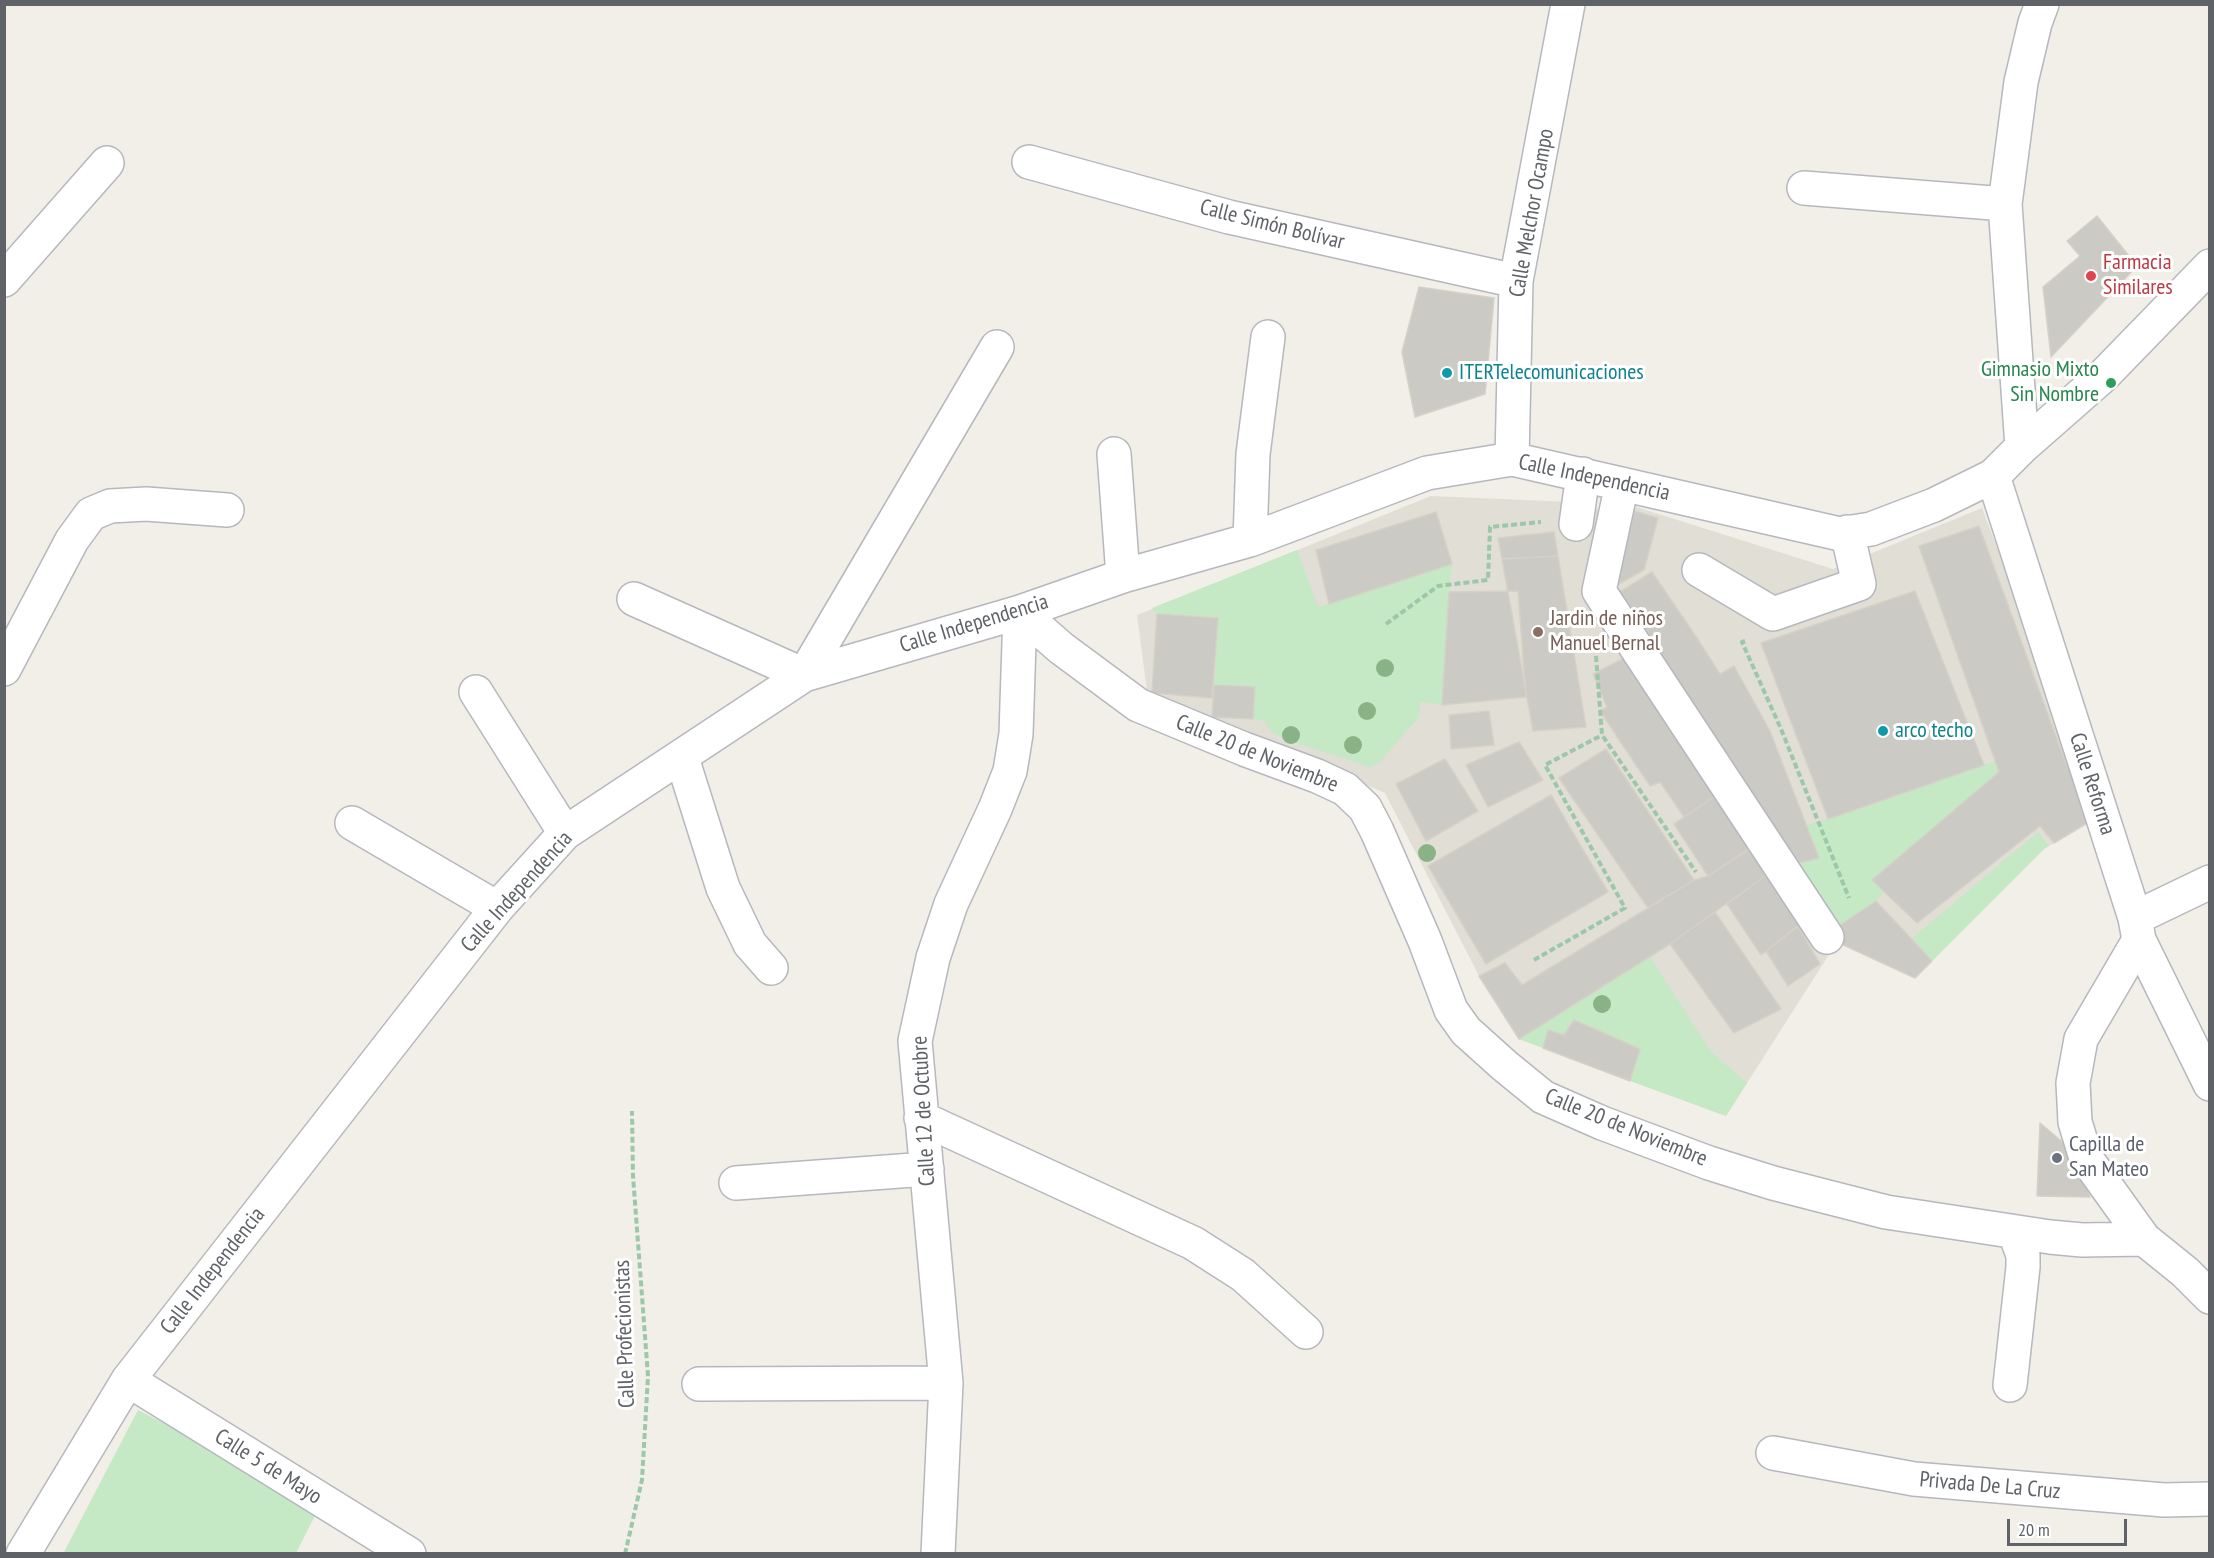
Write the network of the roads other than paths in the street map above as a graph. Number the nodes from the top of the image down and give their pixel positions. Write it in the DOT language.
graph roads {
  1 [pos="1568,4"];
  2 [pos="2042,4"];
  3 [pos="1029,162"];
  4 [pos="107,163"];
  5 [pos="1804,188"];
  6 [pos="2005,204"];
  7 [pos="2210,266"];
  8 [pos="4,280"];
  9 [pos="1516,281"];
  10 [pos="1268,337"];
  11 [pos="998,347"];
  12 [pos="2022,447"];
  13 [pos="1114,454"];
  14 [pos="1512,459"];
  15 [pos="1583,474"];
  16 [pos="1993,476"];
  17 [pos="1622,484"];
  18 [pos="227,510"];
  19 [pos="1561,523"];
  20 [pos="1847,532"];
  21 [pos="1250,540"];
  22 [pos="1699,570"];
  23 [pos="1123,576"];
  24 [pos="633,599"];
  25 [pos="1020,612"];
  26 [pos="4,669"];
  27 [pos="804,675"];
  28 [pos="476,692"];
  29 [pos="682,758"];
  30 [pos="352,823"];
  31 [pos="565,833"];
  32 [pos="2210,882"];
  33 [pos="497,908"];
  34 [pos="2137,929"];
  35 [pos="1827,937"];
  36 [pos="771,968"];
  37 [pos="2210,1084"];
  38 [pos="921,1118"];
  39 [pos="927,1169"];
  40 [pos="736,1183"];
  41 [pos="2015,1233"];
  42 [pos="2144,1239"];
  43 [pos="2210,1297"];
  44 [pos="1306,1332"];
  45 [pos="128,1380"];
  46 [pos="946,1383"];
  47 [pos="699,1384"];
  48 [pos="2010,1385"];
  49 [pos="1773,1453"];
  50 [pos="2210,1499"];
  51 [pos="23,1554"];
  52 [pos="409,1554"];
  53 [pos="938,1554"];
  1 -- 9 [label="street, Calle Melchor Ocampo"];
  2 -- 6 [label="street"];
  3 -- 9 [label="street, Calle Simón Bolívar"];
  4 -- 8 [label="street"];
  5 -- 6 [label="street"];
  6 -- 12 [label="street"];
  7 -- 12 [label="street, Calle Independencia"];
  9 -- 14 [label="street, Calle Melchor Ocampo"];
  10 -- 21 [label="street"];
  11 -- 27 [label="street"];
  12 -- 16 [label="street, Calle Independencia"];
  13 -- 23 [label="street"];
  14 -- 15 [label="street, Calle Independencia"];
  14 -- 21 [label="street, Calle Independencia"];
  15 -- 17 [label="street, Calle Independencia"];
  15 -- 19 [label="street"];
  16 -- 20 [label="street, Calle Independencia"];
  16 -- 34 [label="street, Calle Reforma"];
  17 -- 20 [label="street, Calle Independencia"];
  17 -- 35 [label="street"];
  18 -- 26 [label="street"];
  20 -- 22 [label="street"];
  21 -- 23 [label="street, Calle Independencia"];
  23 -- 25 [label="street, Calle Independencia"];
  24 -- 27 [label="street"];
  25 -- 27 [label="street, Calle Independencia"];
  25 -- 38 [label="street, Calle 12 de Octubre"];
  25 -- 41 [label="street, Calle 20 de Noviembre"];
  27 -- 29 [label="street, Calle Independencia"];
  28 -- 31 [label="street"];
  29 -- 31 [label="street, Calle Independencia"];
  29 -- 36 [label="street"];
  30 -- 33 [label="street"];
  31 -- 33 [label="street, Calle Independencia"];
  32 -- 34 [label="street"];
  33 -- 45 [label="street, Calle Independencia"];
  34 -- 37 [label="street, Calle Reforma"];
  34 -- 42 [label="street"];
  38 -- 39 [label="street, Calle 12 de Octubre"];
  38 -- 44 [label="street"];
  39 -- 40 [label="street"];
  39 -- 46 [label="street, Calle 12 de Octubre"];
  41 -- 42 [label="street, Calle 20 de Noviembre"];
  41 -- 48 [label="street"];
  42 -- 43 [label="street"];
  45 -- 51 [label="street, Calle Independencia"];
  45 -- 52 [label="street, Calle 5 de Mayo"];
  46 -- 47 [label="street"];
  46 -- 53 [label="street, Calle 12 de Octubre"];
  49 -- 50 [label="street, Privada De La Cruz"];
}
